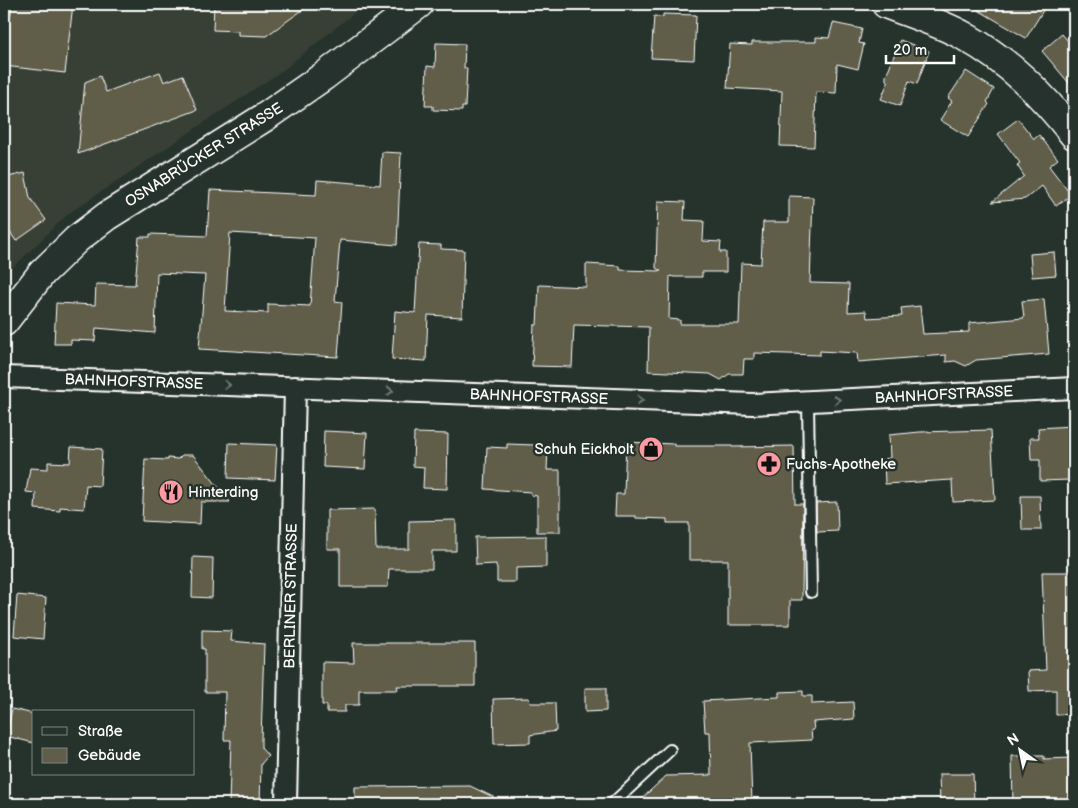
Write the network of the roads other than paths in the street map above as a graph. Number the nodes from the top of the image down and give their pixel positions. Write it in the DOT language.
graph roads {
  1 [pos="886,4"];
  2 [pos="408,9"];
  3 [pos="1074,135"];
  4 [pos="4,322"];
  5 [pos="4,377"];
  6 [pos="295,388"];
  7 [pos="1074,388"];
  8 [pos="808,402"];
  9 [pos="811,592"];
  10 [pos="670,750"];
  11 [pos="286,804"];
  12 [pos="612,804"];
  1 -- 3 [label="main road"];
  2 -- 4 [label="main road, OSNABRÜCKER STRASSE"];
  5 -- 6 [label="street, BAHNHOFSTRASSE, one-way"];
  6 -- 8 [label="street, BAHNHOFSTRASSE, one-way"];
  6 -- 11 [label="street, BERLINER STRASSE"];
  8 -- 7 [label="street, BAHNHOFSTRASSE, one-way"];
  8 -- 9 [label="lane"];
  10 -- 12 [label="lane"];
}
